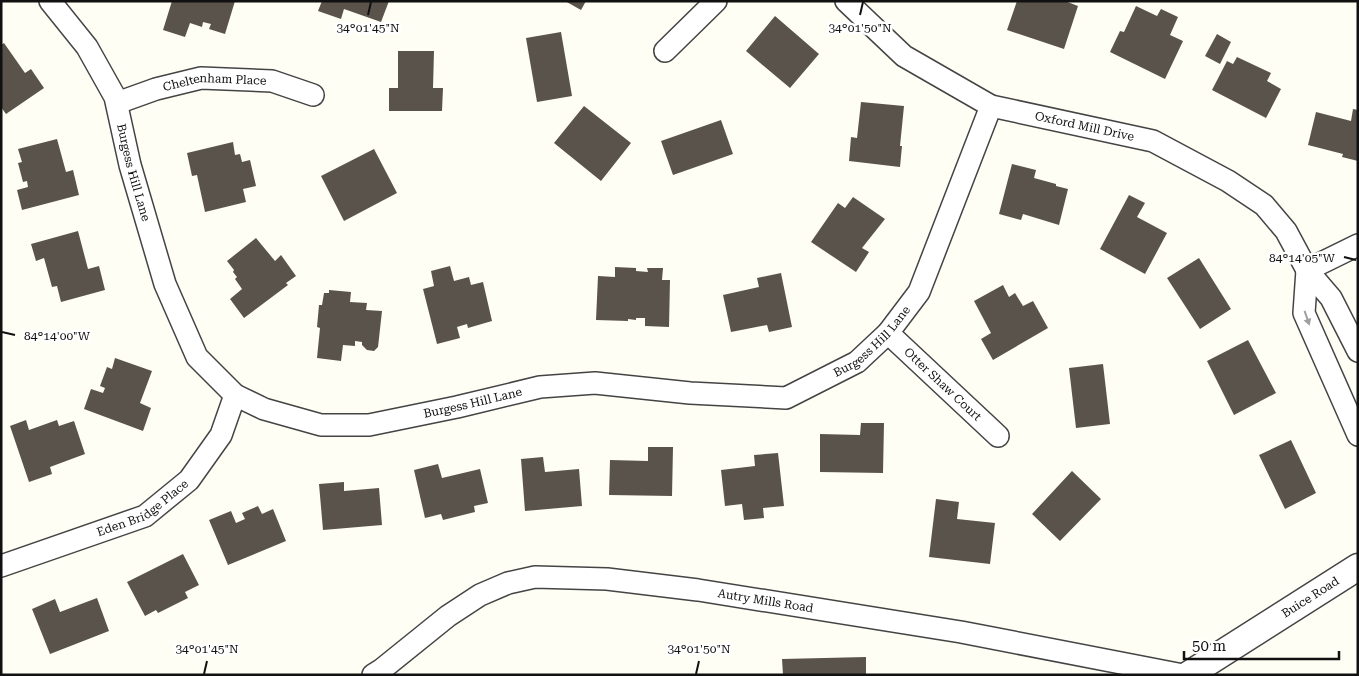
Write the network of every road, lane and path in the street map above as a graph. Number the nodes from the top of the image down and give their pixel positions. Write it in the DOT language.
graph roads {
  1 [pos="50,1"];
  2 [pos="716,1"];
  3 [pos="846,1"];
  4 [pos="665,51"];
  5 [pos="313,95"];
  6 [pos="117,103"];
  7 [pos="991,106"];
  8 [pos="1358,245"];
  9 [pos="1307,270"];
  10 [pos="888,333"];
  11 [pos="1358,351"];
  12 [pos="235,395"];
  13 [pos="1358,435"];
  14 [pos="998,436"];
  15 [pos="1,566"];
  16 [pos="1358,567"];
  17 [pos="373,675"];
  18 [pos="1183,675"];
  19 [pos="1188,675"];
  1 -- 6 [label="street, Burgess Hill Lane"];
  2 -- 4 [label="street"];
  3 -- 7 [label="street, Oxford Mill Drive"];
  5 -- 6 [label="street, Cheltenham Place"];
  6 -- 12 [label="street, Burgess Hill Lane"];
  7 -- 9 [label="street, Oxford Mill Drive"];
  7 -- 10 [label="street, Burgess Hill Lane"];
  8 -- 9 [label="street"];
  9 -- 11 [label="street, Oxford Mill Drive"];
  9 -- 13 [label="street, one-way"];
  10 -- 12 [label="street, Burgess Hill Lane"];
  10 -- 14 [label="street, Otter Shaw Court"];
  12 -- 15 [label="street, Eden Bridge Place"];
  16 -- 19 [label="street, Buice Road"];
  17 -- 18 [label="street, Autry Mills Road"];
}
